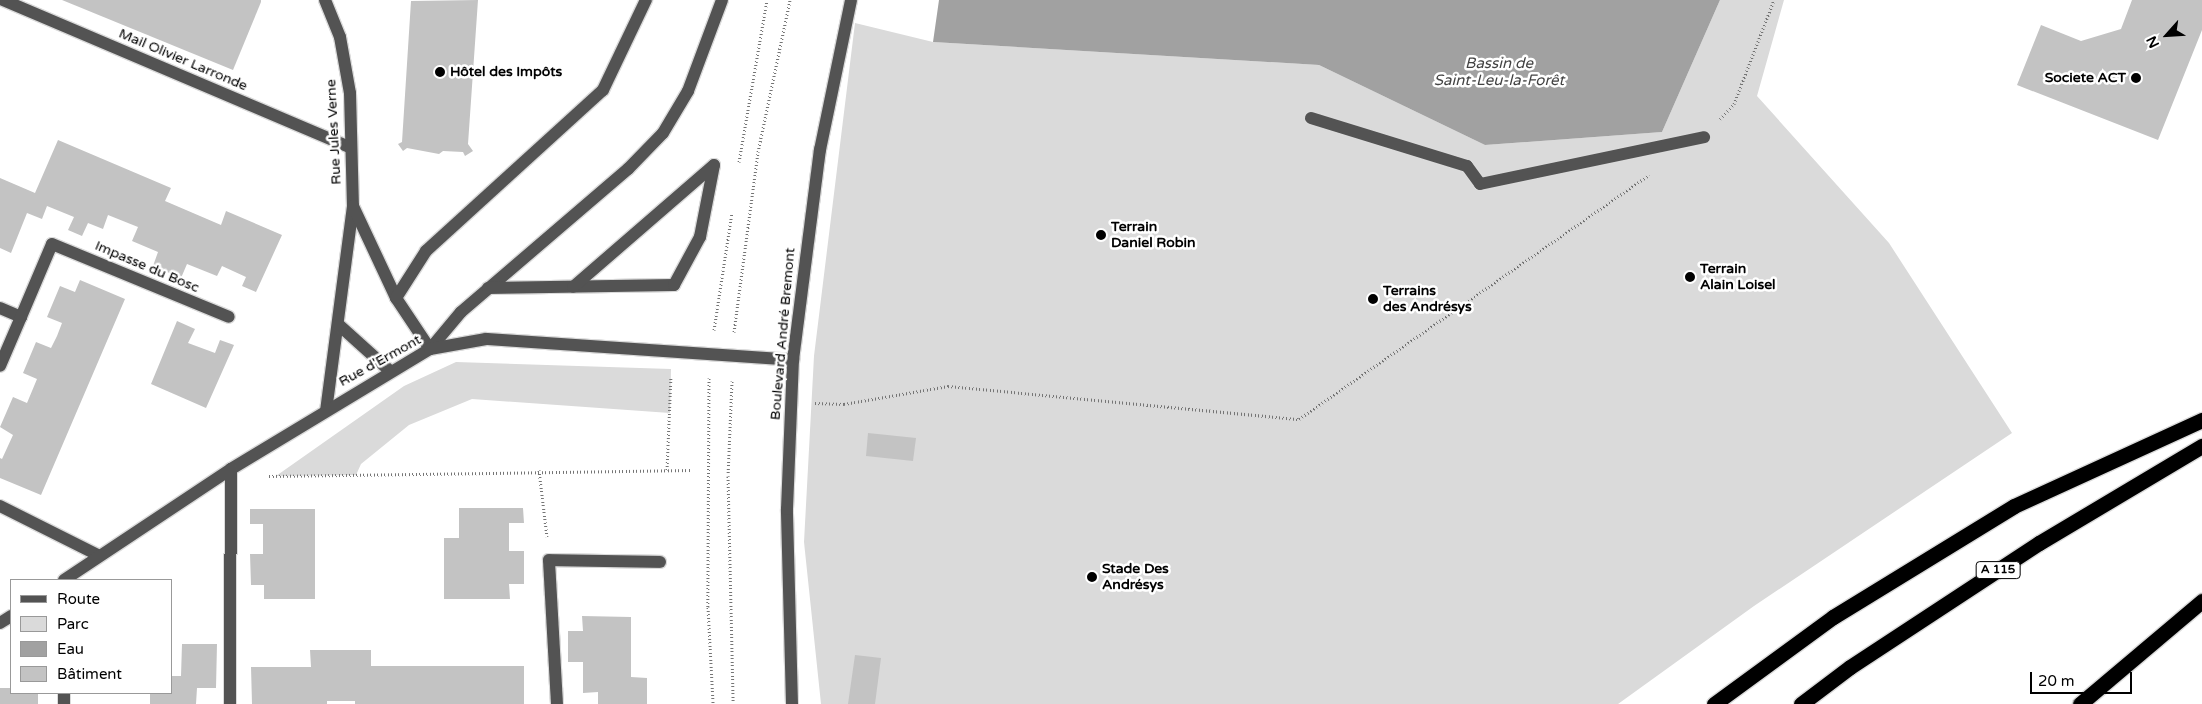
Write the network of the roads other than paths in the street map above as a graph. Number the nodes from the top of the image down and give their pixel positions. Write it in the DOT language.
graph roads {
  1 [pos="3,0"];
  2 [pos="325,0"];
  3 [pos="646,0"];
  4 [pos="722,0"];
  5 [pos="851,0"];
  6 [pos="1310,118"];
  7 [pos="1704,137"];
  8 [pos="351,148"];
  9 [pos="353,206"];
  10 [pos="573,287"];
  11 [pos="488,288"];
  12 [pos="396,298"];
  13 [pos="0,308"];
  14 [pos="21,316"];
  15 [pos="229,317"];
  16 [pos="339,324"];
  17 [pos="430,349"];
  18 [pos="793,360"];
  19 [pos="0,366"];
  20 [pos="390,371"];
  21 [pos="326,410"];
  22 [pos="2202,420"];
  23 [pos="2202,446"];
  24 [pos="231,473"];
  25 [pos="0,506"];
  26 [pos="98,555"];
  27 [pos="660,562"];
  28 [pos="65,579"];
  29 [pos="2202,601"];
  30 [pos="230,704"];
  31 [pos="557,704"];
  32 [pos="792,704"];
  33 [pos="1714,704"];
  34 [pos="1800,704"];
  35 [pos="2080,704"];
  1 -- 8 [label="street, Mail Olivier Larronde"];
  2 -- 8 [label="street, Rue Jules Verne"];
  3 -- 12 [label="street"];
  4 -- 11 [label="street"];
  5 -- 18 [label="street, Boulevard André Bremont"];
  6 -- 7 [label="street"];
  8 -- 9 [label="street, Rue Jules Verne"];
  9 -- 12 [label="street, Rue Jules Verne"];
  9 -- 16 [label="street, Rue Jules Verne"];
  10 -- 10 [label="street"];
  10 -- 11 [label="street"];
  11 -- 17 [label="street"];
  12 -- 17 [label="street, Rue Jules Verne"];
  13 -- 14 [label="street"];
  14 -- 15 [label="street, Impasse du Bosc"];
  14 -- 19 [label="street"];
  16 -- 20 [label="street"];
  16 -- 21 [label="street, Rue Jules Verne"];
  17 -- 18 [label="street, Rue d'Ermont"];
  17 -- 20 [label="street, Rue d'Ermont"];
  18 -- 32 [label="street, Boulevard André Bremont"];
  20 -- 21 [label="street, Rue d'Ermont"];
  21 -- 24 [label="street, Rue d'Ermont"];
  22 -- 33 [label="highway"];
  23 -- 34 [label="highway, A 115"];
  24 -- 26 [label="street, Rue d'Ermont"];
  24 -- 30 [label="street"];
  25 -- 26 [label="street"];
  26 -- 28 [label="street, Rue d'Ermont"];
  27 -- 31 [label="street"];
  29 -- 35 [label="highway"];
}
